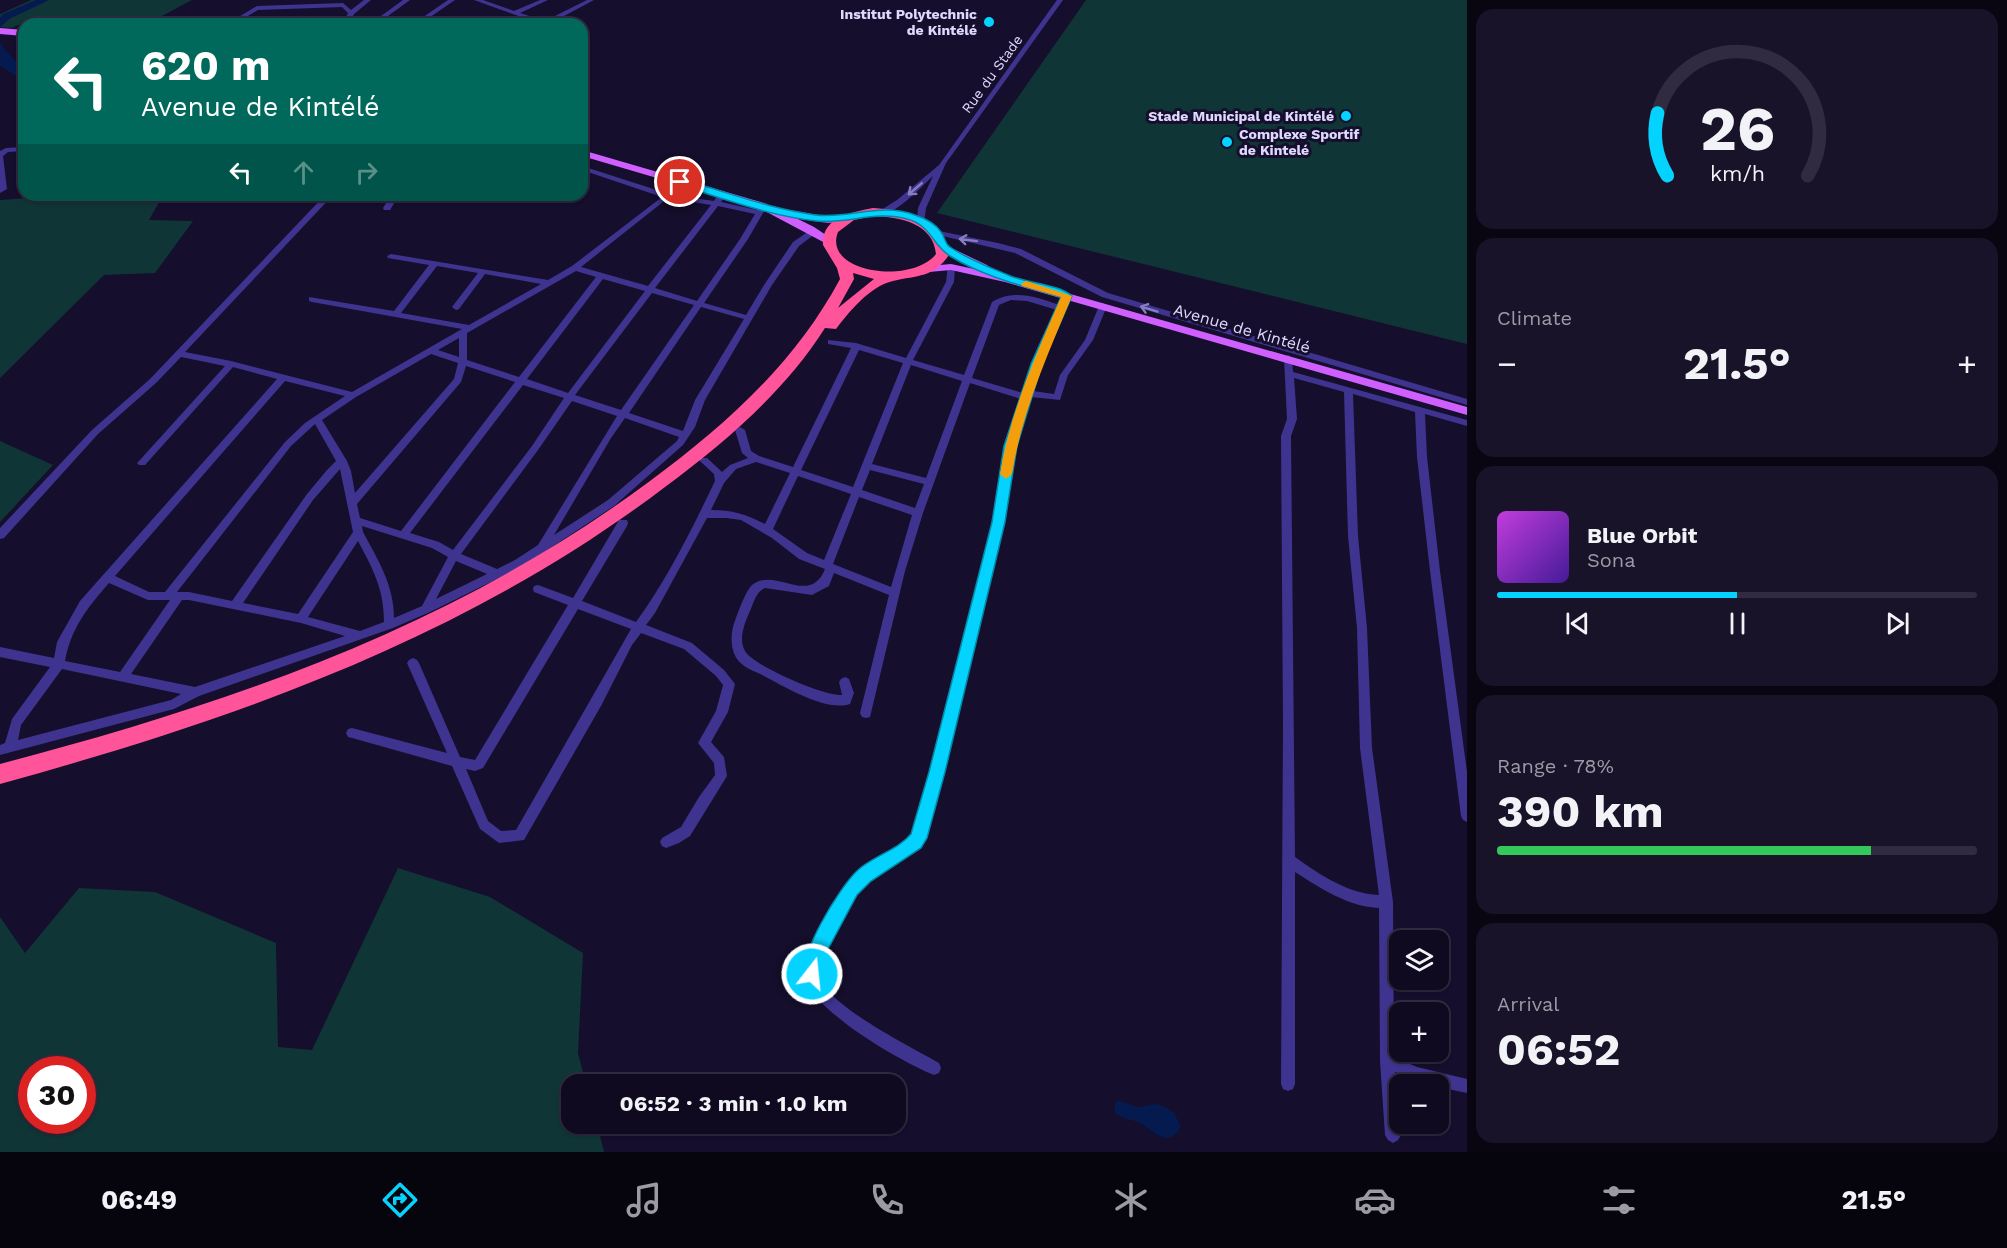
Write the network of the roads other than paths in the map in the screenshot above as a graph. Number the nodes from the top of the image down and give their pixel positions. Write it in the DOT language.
graph roads {
  1 [pos="368,0"];
  2 [pos="407,0"];
  3 [pos="452,0"];
  4 [pos="477,0"];
  5 [pos="497,0"];
  6 [pos="545,0"];
  7 [pos="591,0"];
  8 [pos="1060,0"];
  9 [pos="345,2"];
  10 [pos="488,3"];
  11 [pos="351,13"];
  12 [pos="514,13"];
  13 [pos="240,18"];
  14 [pos="349,18"];
  15 [pos="382,18"];
  16 [pos="425,18"];
  17 [pos="529,18"];
  18 [pos="554,18"];
  19 [pos="0,31"];
  20 [pos="18,32"];
  21 [pos="18,149"];
  22 [pos="588,155"];
  23 [pos="0,156"];
  24 [pos="943,163"];
  25 [pos="588,170"];
  26 [pos="680,182"];
  27 [pos="0,191"];
  28 [pos="723,194"];
  29 [pos="667,196"];
  30 [pos="323,201"];
  31 [pos="391,201"];
  32 [pos="715,203"];
  33 [pos="387,207"];
  34 [pos="764,210"];
  35 [pos="884,212"];
  36 [pos="847,219"];
  37 [pos="921,221"];
  38 [pos="815,231"];
  39 [pos="937,232"];
  40 [pos="829,241"];
  41 [pos="943,247"];
  42 [pos="391,256"];
  43 [pos="435,263"];
  44 [pos="843,264"];
  45 [pos="951,267"];
  46 [pos="575,268"];
  47 [pos="929,269"];
  48 [pos="483,272"];
  49 [pos="601,276"];
  50 [pos="889,277"];
  51 [pos="1007,279"];
  52 [pos="550,283"];
  53 [pos="649,289"];
  54 [pos="1067,296"];
  55 [pos="312,299"];
  56 [pos="699,303"];
  57 [pos="1103,306"];
  58 [pos="456,307"];
  59 [pos="1060,308"];
  60 [pos="395,315"];
  61 [pos="749,318"];
  62 [pos="467,331"];
  63 [pos="831,342"];
  64 [pos="856,346"];
  65 [pos="431,351"];
  66 [pos="179,354"];
  67 [pos="1288,358"];
  68 [pos="463,362"];
  69 [pos="908,362"];
  70 [pos="231,364"];
  71 [pos="1288,373"];
  72 [pos="283,377"];
  73 [pos="966,380"];
  74 [pos="521,382"];
  75 [pos="1348,389"];
  76 [pos="353,395"];
  77 [pos="1027,395"];
  78 [pos="569,398"];
  79 [pos="1467,402"];
  80 [pos="1420,409"];
  81 [pos="1467,411"];
  82 [pos="623,415"];
  83 [pos="317,419"];
  84 [pos="1467,423"];
  85 [pos="740,430"];
  86 [pos="686,435"];
  87 [pos="756,458"];
  88 [pos="704,460"];
  89 [pos="342,461"];
  90 [pos="142,464"];
  91 [pos="867,466"];
  92 [pos="797,472"];
  93 [pos="720,481"];
  94 [pos="930,482"];
  95 [pos="856,492"];
  96 [pos="354,501"];
  97 [pos="918,513"];
  98 [pos="704,514"];
  99 [pos="623,523"];
  100 [pos="357,526"];
  101 [pos="767,530"];
  102 [pos="0,535"];
  103 [pos="403,535"];
  104 [pos="542,548"];
  105 [pos="454,556"];
  106 [pos="829,567"];
  107 [pos="498,574"];
  108 [pos="109,578"];
  109 [pos="538,590"];
  110 [pos="895,593"];
  111 [pos="179,596"];
  112 [pos="167,597"];
  113 [pos="575,604"];
  114 [pos="235,605"];
  115 [pos="426,609"];
  116 [pos="301,619"];
  117 [pos="389,625"];
  118 [pos="638,627"];
  119 [pos="359,634"];
  120 [pos="0,652"];
  121 [pos="413,663"];
  122 [pos="59,664"];
  123 [pos="123,676"];
  124 [pos="846,682"];
  125 [pos="195,692"];
  126 [pos="866,713"];
  127 [pos="352,733"];
  128 [pos="5,749"];
  129 [pos="458,762"];
  130 [pos="0,774"];
  131 [pos="0,786"];
  132 [pos="1467,816"];
  133 [pos="666,842"];
  134 [pos="1289,860"];
  135 [pos="1386,902"];
  136 [pos="1387,1061"];
  137 [pos="934,1068"];
  138 [pos="1288,1084"];
  139 [pos="1389,1085"];
  140 [pos="1467,1086"];
  1 -- 11 [label="street"];
  2 -- 15 [label="street"];
  3 -- 16 [label="street"];
  4 -- 10 [label="street"];
  5 -- 10 [label="street"];
  6 -- 12 [label="street"];
  7 -- 18 [label="street"];
  8 -- 24 [label="street, Rue du Stade"];
  9 -- 11 [label="street"];
  9 -- 13 [label="street"];
  10 -- 12 [label="street"];
  11 -- 14 [label="street"];
  12 -- 17 [label="street"];
  19 -- 20 [label="main road"];
  21 -- 23 [label="street"];
  22 -- 26 [label="main road"];
  23 -- 27 [label="street"];
  24 -- 35 [label="street, Rue du Stade, one-way"];
  24 -- 37 [label="street, Rue du Stade"];
  25 -- 29 [label="street"];
  26 -- 28 [label="main road"];
  26 -- 29 [label="street"];
  28 -- 32 [label="street"];
  28 -- 34 [label="main road"];
  29 -- 32 [label="street"];
  29 -- 46 [label="street"];
  30 -- 66 [label="street"];
  31 -- 33 [label="street"];
  32 -- 34 [label="street"];
  32 -- 53 [label="street"];
  34 -- 36 [label="main road"];
  34 -- 38 [label="main road"];
  34 -- 56 [label="street"];
  35 -- 36 [label="highway"];
  35 -- 37 [label="highway"];
  36 -- 40 [label="highway"];
  37 -- 39 [label="highway"];
  38 -- 40 [label="main road"];
  38 -- 61 [label="street"];
  39 -- 41 [label="highway"];
  79 -- 39 [label="street, one-way"];
  40 -- 44 [label="highway"];
  41 -- 47 [label="highway"];
  41 -- 51 [label="main road, Avenue de Kintélé"];
  42 -- 43 [label="street"];
  43 -- 48 [label="street"];
  43 -- 60 [label="street"];
  44 -- 50 [label="highway"];
  44 -- 130 [label="highway"];
  45 -- 47 [label="main road, Avenue de Kintélé"];
  45 -- 51 [label="main road, Avenue de Kintélé"];
  45 -- 69 [label="street"];
  46 -- 49 [label="street"];
  46 -- 52 [label="street"];
  47 -- 50 [label="highway"];
  48 -- 52 [label="street"];
  48 -- 58 [label="street"];
  49 -- 53 [label="street"];
  49 -- 74 [label="street"];
  50 -- 85 [label="highway"];
  51 -- 54 [label="main road, Avenue de Kintélé"];
  52 -- 62 [label="street"];
  53 -- 56 [label="street"];
  53 -- 78 [label="street"];
  54 -- 57 [label="main road, Avenue de Kintélé"];
  54 -- 59 [label="street"];
  55 -- 60 [label="street"];
  56 -- 61 [label="street"];
  56 -- 82 [label="street"];
  57 -- 67 [label="main road, Avenue de Kintélé"];
  57 -- 77 [label="street"];
  59 -- 73 [label="street"];
  59 -- 77 [label="street"];
  60 -- 62 [label="street"];
  61 -- 86 [label="street"];
  62 -- 65 [label="street"];
  62 -- 68 [label="street"];
  63 -- 64 [label="street"];
  64 -- 69 [label="street"];
  64 -- 92 [label="street"];
  65 -- 68 [label="street"];
  65 -- 76 [label="street"];
  66 -- 70 [label="street"];
  66 -- 102 [label="street"];
  67 -- 71 [label="street"];
  67 -- 81 [label="main road, Avenue de Kintélé"];
  68 -- 74 [label="street"];
  68 -- 96 [label="street"];
  69 -- 73 [label="street"];
  69 -- 91 [label="street"];
  70 -- 72 [label="street"];
  70 -- 90 [label="street"];
  71 -- 75 [label="street"];
  71 -- 134 [label="street"];
  72 -- 76 [label="street"];
  72 -- 108 [label="street"];
  73 -- 77 [label="street"];
  73 -- 94 [label="street"];
  74 -- 78 [label="street"];
  74 -- 103 [label="street"];
  75 -- 80 [label="street"];
  75 -- 135 [label="street"];
  76 -- 83 [label="street"];
  77 -- 137 [label="street"];
  78 -- 82 [label="street"];
  78 -- 105 [label="street"];
  80 -- 84 [label="street"];
  80 -- 132 [label="street"];
  82 -- 86 [label="street"];
  82 -- 104 [label="street"];
  83 -- 89 [label="street"];
  83 -- 112 [label="street"];
  85 -- 87 [label="street"];
  85 -- 88 [label="highway"];
  86 -- 104 [label="street"];
  87 -- 92 [label="street"];
  87 -- 93 [label="street"];
  88 -- 93 [label="street"];
  88 -- 99 [label="highway"];
  89 -- 96 [label="street"];
  89 -- 114 [label="street"];
  91 -- 94 [label="street"];
  91 -- 95 [label="street"];
  92 -- 95 [label="street"];
  92 -- 101 [label="street"];
  93 -- 98 [label="street"];
  94 -- 97 [label="street"];
  95 -- 97 [label="street"];
  95 -- 106 [label="street"];
  96 -- 100 [label="street"];
  97 -- 110 [label="street"];
  98 -- 101 [label="street"];
  98 -- 118 [label="street"];
  99 -- 113 [label="street"];
  99 -- 131 [label="highway"];
  100 -- 103 [label="street"];
  100 -- 116 [label="street"];
  100 -- 117 [label="street"];
  101 -- 106 [label="street"];
  103 -- 105 [label="street"];
  104 -- 107 [label="street"];
  105 -- 107 [label="street"];
  105 -- 115 [label="street"];
  106 -- 110 [label="street"];
  106 -- 124 [label="street"];
  107 -- 115 [label="street"];
  108 -- 112 [label="street"];
  108 -- 122 [label="street"];
  109 -- 113 [label="street"];
  110 -- 126 [label="street"];
  111 -- 112 [label="street"];
  111 -- 114 [label="street"];
  111 -- 123 [label="street"];
  113 -- 118 [label="street"];
  113 -- 129 [label="street"];
  114 -- 116 [label="street"];
  115 -- 117 [label="street"];
  116 -- 119 [label="street"];
  117 -- 119 [label="street"];
  118 -- 129 [label="street"];
  118 -- 133 [label="street"];
  119 -- 125 [label="street"];
  120 -- 122 [label="street"];
  121 -- 129 [label="street"];
  122 -- 123 [label="street"];
  122 -- 128 [label="street"];
  123 -- 125 [label="street"];
  125 -- 128 [label="street"];
  127 -- 129 [label="street"];
  134 -- 135 [label="street"];
  134 -- 138 [label="street"];
  135 -- 136 [label="street"];
  136 -- 139 [label="street"];
  136 -- 140 [label="street"];
}
